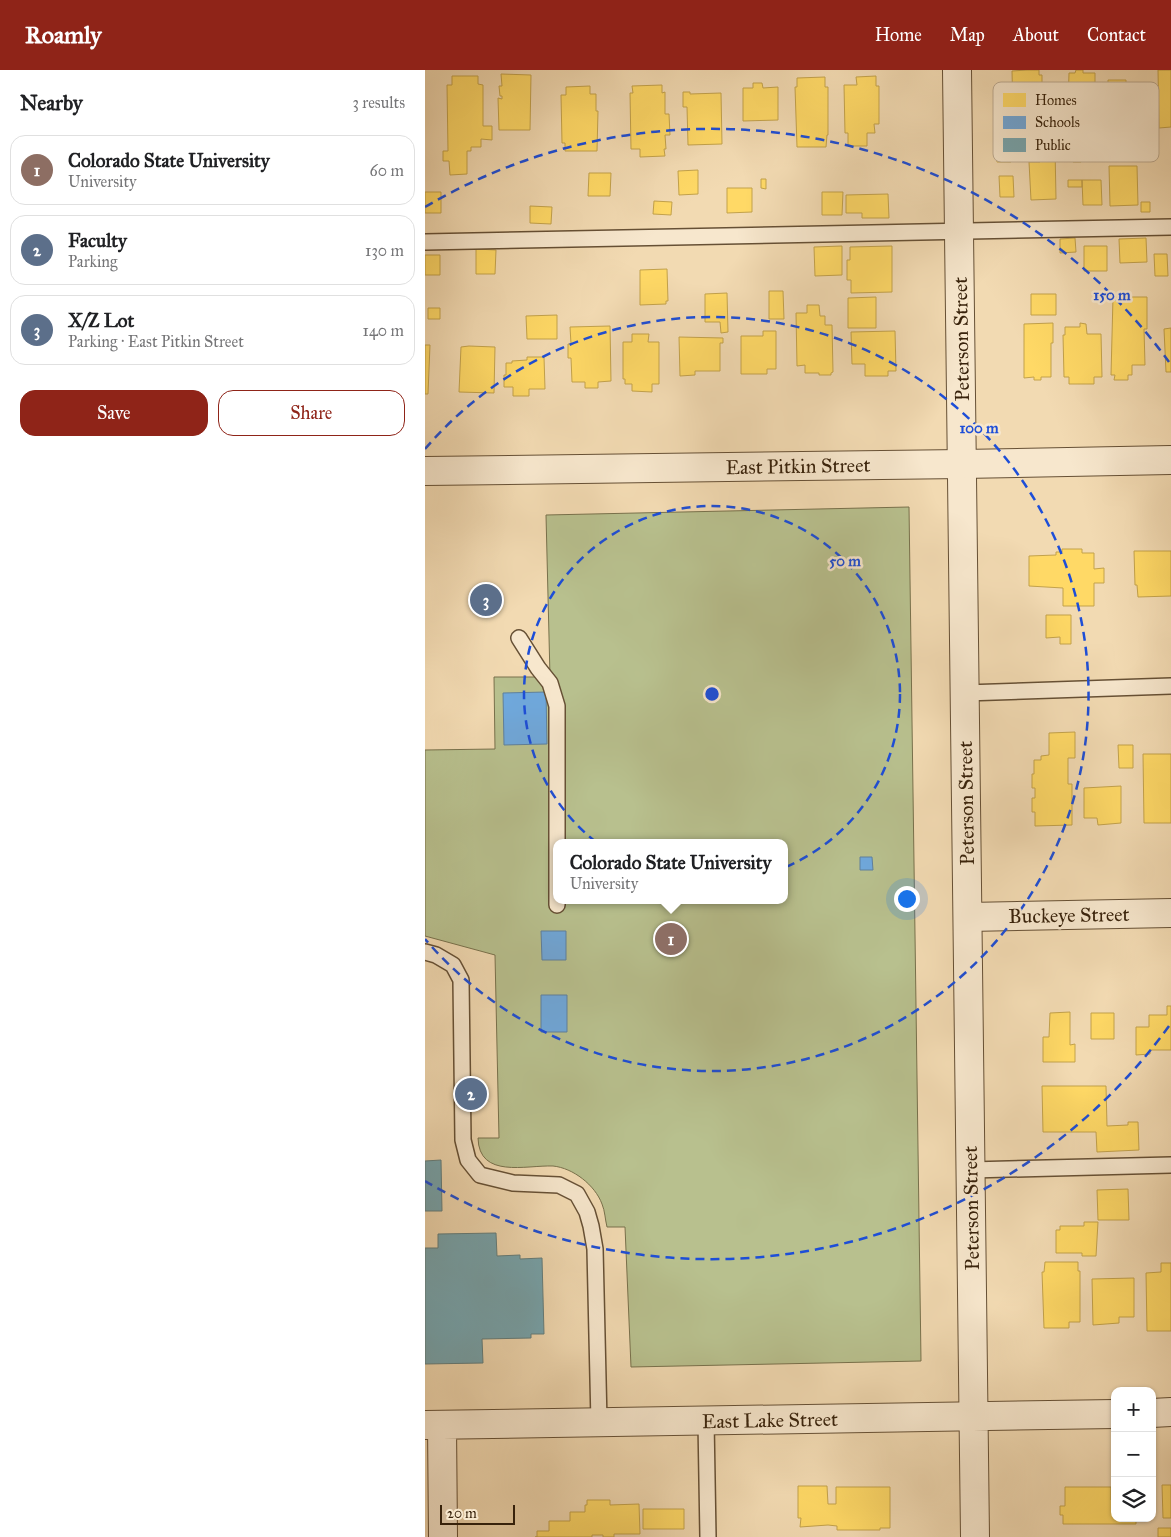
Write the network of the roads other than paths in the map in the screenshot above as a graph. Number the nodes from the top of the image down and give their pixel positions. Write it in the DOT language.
graph roads {
  1 [pos="957,70"];
  2 [pos="1171,227"];
  3 [pos="959,231"];
  4 [pos="425,242"];
  5 [pos="1171,460"];
  6 [pos="962,464"];
  7 [pos="425,471"];
  8 [pos="519,638"];
  9 [pos="1171,686"];
  10 [pos="965,693"];
  11 [pos="557,839"];
  12 [pos="1171,913"];
  13 [pos="968,918"];
  14 [pos="425,952"];
  15 [pos="1171,1165"];
  16 [pos="971,1170"];
  17 [pos="1171,1412"];
  18 [pos="1156,1413"];
  19 [pos="1111,1414"];
  20 [pos="974,1417"];
  21 [pos="706,1421"];
  22 [pos="599,1422"];
  23 [pos="433,1425"];
  24 [pos="443,1537"];
  25 [pos="708,1537"];
  26 [pos="975,1537"];
  1 -- 3 [label="street, Peterson Street"];
  2 -- 3 [label="lane"];
  3 -- 4 [label="lane"];
  3 -- 6 [label="street, Peterson Street"];
  5 -- 6 [label="street, East Pitkin Street"];
  6 -- 7 [label="street, East Pitkin Street"];
  6 -- 10 [label="street, Peterson Street"];
  8 -- 11 [label="lane"];
  9 -- 10 [label="lane"];
  10 -- 13 [label="street, Peterson Street"];
  12 -- 13 [label="street, Buckeye Street"];
  13 -- 16 [label="street, Peterson Street"];
  14 -- 22 [label="lane"];
  15 -- 16 [label="lane"];
  16 -- 20 [label="street, Peterson Street"];
  17 -- 18 [label="street"];
  19 -- 20 [label="street, East Lake Street"];
  20 -- 21 [label="street, East Lake Street"];
  20 -- 26 [label="street, Peterson Street"];
  21 -- 22 [label="street, East Lake Street"];
  21 -- 25 [label="lane"];
  22 -- 23 [label="street, East Lake Street"];
  23 -- 24 [label="street"];
}
